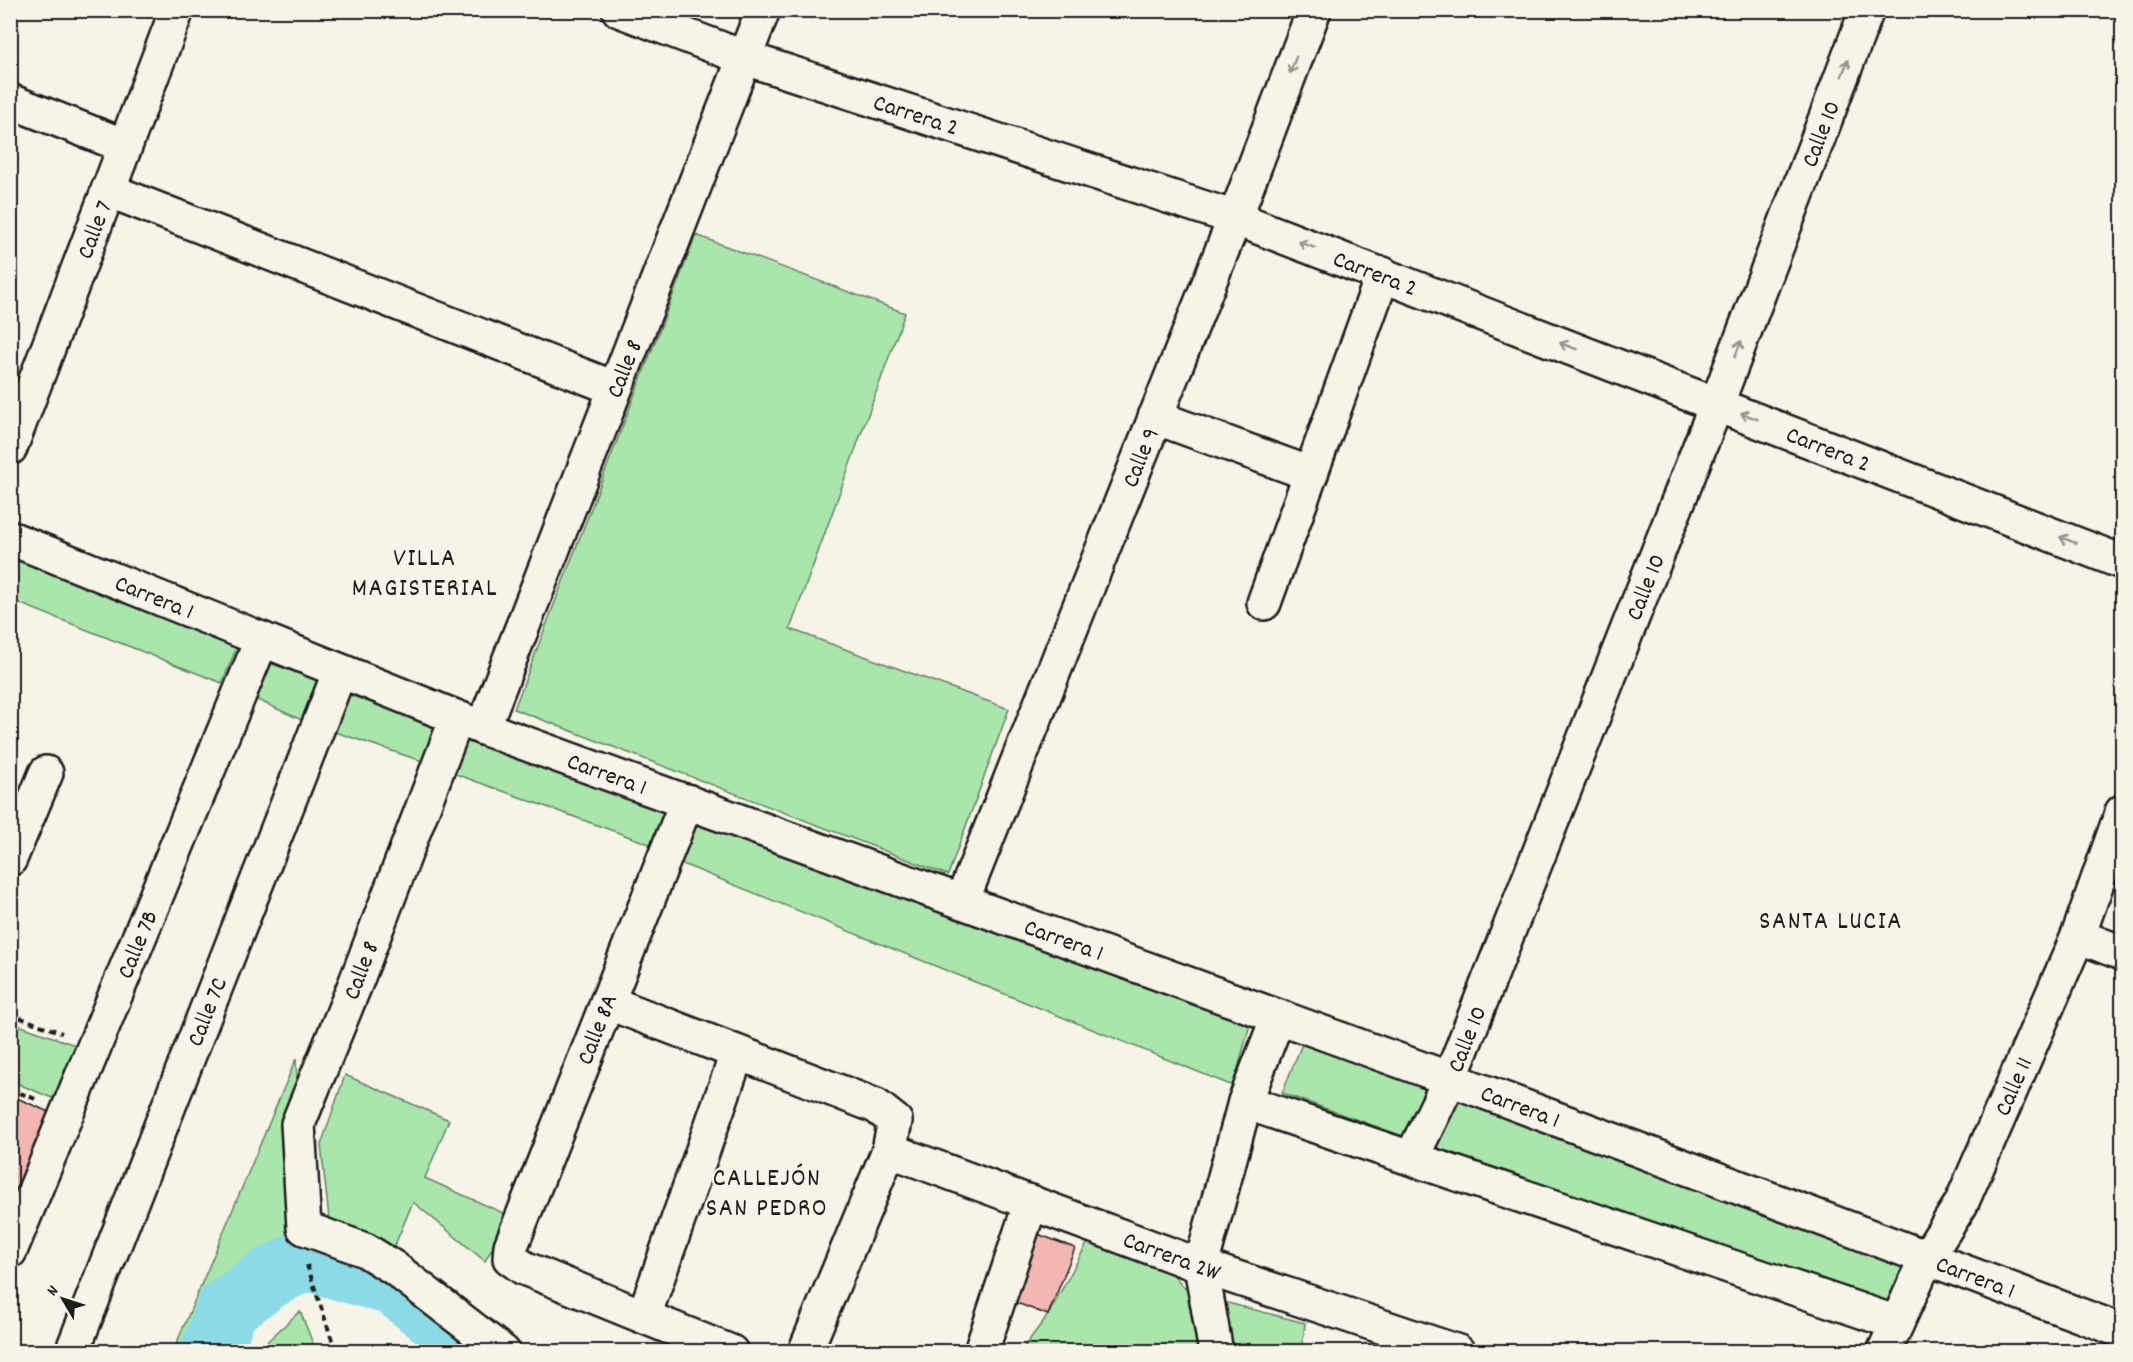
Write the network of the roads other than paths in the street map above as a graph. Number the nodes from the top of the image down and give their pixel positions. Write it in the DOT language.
graph roads {
  1 [pos="177,10"];
  2 [pos="619,10"];
  3 [pos="763,10"];
  4 [pos="1314,10"];
  5 [pos="1867,10"];
  6 [pos="745,58"];
  7 [pos="10,101"];
  8 [pos="125,146"];
  9 [pos="108,190"];
  10 [pos="1235,218"];
  11 [pos="1383,274"];
  12 [pos="614,388"];
  13 [pos="1717,403"];
  14 [pos="1155,417"];
  15 [pos="10,448"];
  16 [pos="1311,474"];
  17 [pos="10,538"];
  18 [pos="2122,562"];
  19 [pos="1264,603"];
  20 [pos="262,639"];
  21 [pos="340,671"];
  22 [pos="470,723"];
  23 [pos="46,773"];
  24 [pos="687,801"];
  25 [pos="2122,812"];
  26 [pos="10,859"];
  27 [pos="962,901"];
  28 [pos="2078,936"];
  29 [pos="2122,952"];
  30 [pos="607,1002"];
  31 [pos="1272,1031"];
  32 [pos="737,1054"];
  33 [pos="1450,1079"];
  34 [pos="1247,1095"];
  35 [pos="889,1150"];
  36 [pos="1412,1157"];
  37 [pos="1031,1202"];
  38 [pos="10,1251"];
  39 [pos="1926,1259"];
  40 [pos="1201,1266"];
  41 [pos="644,1316"];
  42 [pos="2122,1331"];
  43 [pos="1891,1337"];
  44 [pos="72,1352"];
  45 [pos="502,1352"];
  46 [pos="731,1352"];
  47 [pos="805,1352"];
  48 [pos="981,1352"];
  49 [pos="1216,1352"];
  50 [pos="1458,1352"];
  1 -- 8 [label="street, Calle 7"];
  2 -- 6 [label="street, Carrera 2"];
  3 -- 6 [label="street, Calle 8"];
  4 -- 10 [label="street, Calle 9, one-way"];
  13 -- 5 [label="street, Calle 10, one-way"];
  6 -- 10 [label="street, Carrera 2"];
  6 -- 12 [label="street, Calle 8"];
  7 -- 8 [label="street"];
  8 -- 9 [label="street, Calle 7"];
  9 -- 12 [label="street"];
  9 -- 15 [label="street, Calle 7"];
  11 -- 10 [label="street, Carrera 2, one-way"];
  10 -- 14 [label="street, Calle 9"];
  13 -- 11 [label="street, Carrera 2, one-way"];
  11 -- 16 [label="street"];
  12 -- 22 [label="street, Calle 8"];
  18 -- 13 [label="street, Carrera 2, one-way"];
  13 -- 33 [label="street, Calle 10"];
  14 -- 16 [label="street"];
  14 -- 27 [label="street, Calle 9"];
  16 -- 19 [label="street"];
  17 -- 20 [label="street, Carrera 1"];
  20 -- 21 [label="street, Carrera 1"];
  20 -- 38 [label="street, Calle 7B"];
  21 -- 22 [label="street, Carrera 1"];
  21 -- 44 [label="street, Calle 7C"];
  22 -- 24 [label="street, Carrera 1"];
  22 -- 45 [label="street, Calle 8"];
  23 -- 26 [label="street"];
  24 -- 27 [label="street, Carrera 1"];
  24 -- 30 [label="street, Calle 8A"];
  25 -- 28 [label="street, Calle 11"];
  27 -- 31 [label="street, Carrera 1"];
  28 -- 29 [label="street"];
  28 -- 39 [label="street, Calle 11"];
  30 -- 32 [label="street"];
  30 -- 41 [label="street, Calle 8A"];
  31 -- 33 [label="street, Carrera 1"];
  31 -- 34 [label="street"];
  32 -- 35 [label="street"];
  32 -- 41 [label="street"];
  33 -- 36 [label="street, Calle 10"];
  33 -- 39 [label="street, Carrera 1"];
  34 -- 36 [label="street"];
  34 -- 40 [label="street"];
  35 -- 37 [label="street, Carrera 2W"];
  35 -- 47 [label="street"];
  36 -- 43 [label="street"];
  37 -- 40 [label="street, Carrera 2W"];
  37 -- 48 [label="street"];
  39 -- 42 [label="street, Carrera 1"];
  39 -- 43 [label="street, Calle 11"];
  40 -- 49 [label="street"];
  40 -- 50 [label="street, Carrera 2W"];
  41 -- 46 [label="street"];
}
